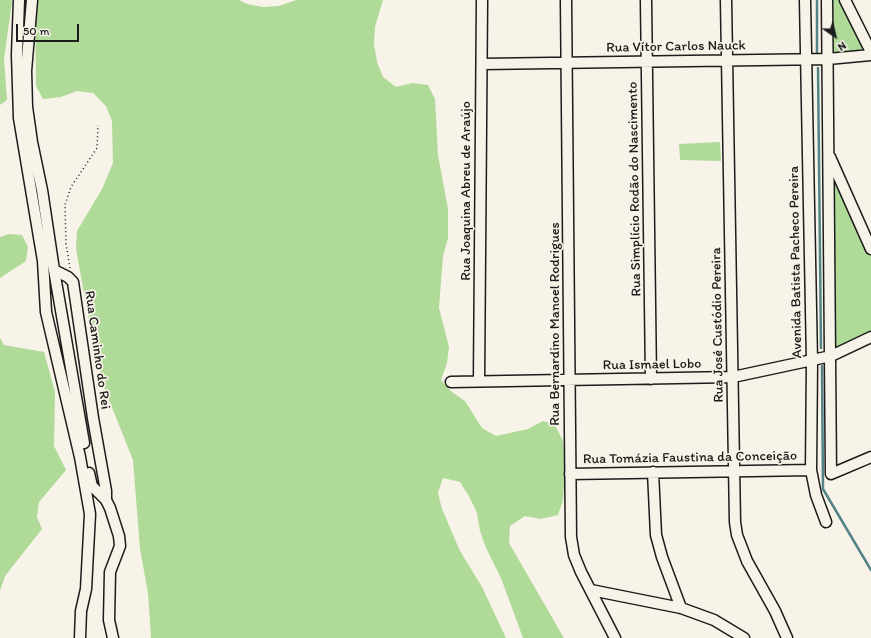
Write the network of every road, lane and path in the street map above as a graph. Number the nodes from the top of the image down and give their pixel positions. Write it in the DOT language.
graph roads {
  1 [pos="19,0"];
  2 [pos="32,0"];
  3 [pos="482,0"];
  4 [pos="566,0"];
  5 [pos="646,0"];
  6 [pos="726,0"];
  7 [pos="806,0"];
  8 [pos="827,0"];
  9 [pos="845,0"];
  10 [pos="871,52"];
  11 [pos="871,55"];
  12 [pos="828,59"];
  13 [pos="727,60"];
  14 [pos="806,60"];
  15 [pos="647,62"];
  16 [pos="482,64"];
  17 [pos="567,64"];
  18 [pos="98,125"];
  19 [pos="828,154"];
  20 [pos="871,249"];
  21 [pos="54,270"];
  22 [pos="73,282"];
  23 [pos="871,337"];
  24 [pos="831,356"];
  25 [pos="812,360"];
  26 [pos="733,377"];
  27 [pos="651,379"];
  28 [pos="569,380"];
  29 [pos="479,381"];
  30 [pos="451,382"];
  31 [pos="871,457"];
  32 [pos="811,470"];
  33 [pos="734,471"];
  34 [pos="653,472"];
  35 [pos="570,474"];
  36 [pos="106,500"];
  37 [pos="826,522"];
  38 [pos="591,590"];
  39 [pos="681,608"];
  40 [pos="80,638"];
  41 [pos="112,638"];
  42 [pos="615,638"];
  43 [pos="744,638"];
  44 [pos="787,638"];
  1 -- 40 [label="street"];
  2 -- 21 [label="street"];
  3 -- 16 [label="street, Rua Joaquina Abreu de Araújo"];
  4 -- 17 [label="street, Rua Bernardino Manoel Rodrigues"];
  5 -- 15 [label="street, Rua Simplício Rodão do Nascimento"];
  6 -- 13 [label="street, Rua José Custódio Pereira"];
  7 -- 14 [label="street, Avenida Batista Pacheco Pereira"];
  8 -- 12 [label="street"];
  9 -- 10 [label="street"];
  11 -- 12 [label="street, Rua Vítor Carlos Nauck"];
  12 -- 14 [label="street, Rua Vítor Carlos Nauck"];
  12 -- 19 [label="street"];
  13 -- 14 [label="street, Rua Vítor Carlos Nauck"];
  13 -- 15 [label="street, Rua Vítor Carlos Nauck"];
  13 -- 26 [label="street, Rua José Custódio Pereira"];
  14 -- 25 [label="street, Avenida Batista Pacheco Pereira"];
  15 -- 17 [label="street, Rua Vítor Carlos Nauck"];
  15 -- 27 [label="street, Rua Simplício Rodão do Nascimento"];
  16 -- 17 [label="street, Rua Vítor Carlos Nauck"];
  16 -- 29 [label="street, Rua Joaquina Abreu de Araújo"];
  17 -- 28 [label="street, Rua Bernardino Manoel Rodrigues"];
  18 -- 22 [label="path"];
  19 -- 20 [label="street"];
  19 -- 24 [label="street"];
  21 -- 22 [label="street, Rua Caminho do Rei"];
  21 -- 36 [label="street"];
  22 -- 36 [label="street, Rua Caminho do Rei"];
  23 -- 24 [label="street, Rua Ismael Lobo"];
  24 -- 25 [label="street, Rua Ismael Lobo"];
  24 -- 31 [label="street"];
  25 -- 26 [label="street, Rua Ismael Lobo"];
  25 -- 32 [label="street, Avenida Batista Pacheco Pereira"];
  26 -- 27 [label="street, Rua Ismael Lobo"];
  26 -- 33 [label="street, Rua José Custódio Pereira"];
  27 -- 28 [label="street, Rua Ismael Lobo"];
  28 -- 29 [label="street, Rua Ismael Lobo"];
  28 -- 35 [label="street, Rua Bernardino Manoel Rodrigues"];
  29 -- 30 [label="street, Rua Ismael Lobo"];
  32 -- 33 [label="street, Rua Tomázia Faustina da Conceição"];
  32 -- 37 [label="street, Avenida Batista Pacheco Pereira"];
  33 -- 34 [label="street, Rua Tomázia Faustina da Conceição"];
  33 -- 44 [label="street, Rua José Custódio Pereira"];
  34 -- 35 [label="street, Rua Tomázia Faustina da Conceição"];
  34 -- 39 [label="street"];
  35 -- 38 [label="street, Rua Bernardino Manoel Rodrigues"];
  36 -- 41 [label="street, Rua Caminho do Rei"];
  38 -- 39 [label="street"];
  38 -- 42 [label="street, Rua Bernardino Manoel Rodrigues"];
  39 -- 43 [label="street"];
}
